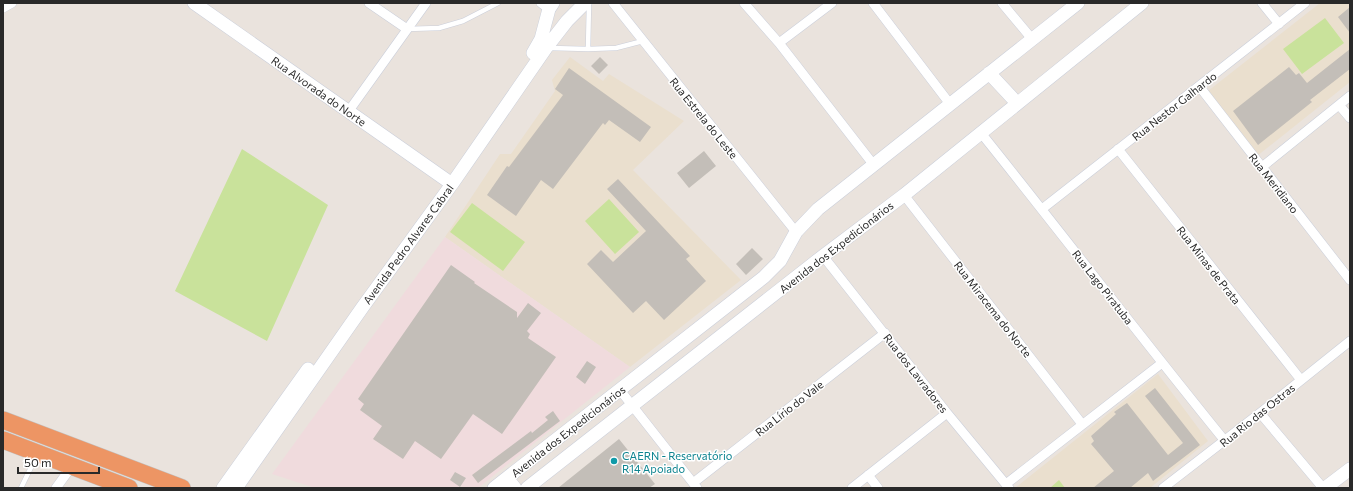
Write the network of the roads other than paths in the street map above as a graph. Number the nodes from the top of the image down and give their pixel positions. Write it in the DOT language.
graph roads {
  1 [pos="12,3"];
  2 [pos="194,3"];
  3 [pos="369,3"];
  4 [pos="426,3"];
  5 [pos="498,3"];
  6 [pos="585,3"];
  7 [pos="589,3"];
  8 [pos="613,3"];
  9 [pos="744,3"];
  10 [pos="832,3"];
  11 [pos="873,3"];
  12 [pos="1002,3"];
  13 [pos="1078,3"];
  14 [pos="1142,3"];
  15 [pos="1262,3"];
  16 [pos="1305,3"];
  17 [pos="548,5"];
  18 [pos="3,8"];
  19 [pos="1279,24"];
  20 [pos="407,29"];
  21 [pos="1032,39"];
  22 [pos="643,41"];
  23 [pos="780,43"];
  24 [pos="542,46"];
  25 [pos="588,49"];
  26 [pos="989,73"];
  27 [pos="1199,86"];
  28 [pos="1350,96"];
  29 [pos="1017,103"];
  30 [pos="950,104"];
  31 [pos="1340,105"];
  32 [pos="348,112"];
  33 [pos="1350,118"];
  34 [pos="981,133"];
  35 [pos="1118,149"];
  36 [pos="873,164"];
  37 [pos="1262,167"];
  38 [pos="448,182"];
  39 [pos="904,195"];
  40 [pos="1042,209"];
  41 [pos="796,232"];
  42 [pos="823,256"];
  43 [pos="1350,280"];
  44 [pos="885,334"];
  45 [pos="1350,341"];
  46 [pos="1162,363"];
  47 [pos="1301,380"];
  48 [pos="620,390"];
  49 [pos="632,406"];
  50 [pos="947,413"];
  51 [pos="1260,413"];
  52 [pos="3,420"];
  53 [pos="1082,424"];
  54 [pos="3,440"];
  55 [pos="1225,441"];
  56 [pos="38,453"];
  57 [pos="72,466"];
  58 [pos="1350,469"];
  59 [pos="868,475"];
  60 [pos="511,483"];
  61 [pos="695,486"];
  62 [pos="1008,486"];
  63 [pos="21,488"];
  64 [pos="56,488"];
  65 [pos="129,488"];
  66 [pos="182,488"];
  67 [pos="223,488"];
  68 [pos="236,488"];
  69 [pos="494,488"];
  70 [pos="527,488"];
  71 [pos="852,488"];
  72 [pos="878,488"];
  73 [pos="1163,488"];
  74 [pos="1324,488"];
  1 -- 18 [label="street"];
  2 -- 32 [label="street, Rua Alvorada do Norte"];
  3 -- 20 [label="street"];
  4 -- 20 [label="street"];
  5 -- 20 [label="lane"];
  6 -- 24 [label="street, Avenida Pedro Alvares Cabral"];
  7 -- 25 [label="lane"];
  8 -- 22 [label="street, Rua Estrela do Leste"];
  9 -- 23 [label="street"];
  10 -- 23 [label="street"];
  11 -- 30 [label="street"];
  12 -- 21 [label="street"];
  13 -- 21 [label="street, Avenida dos Expedicionários"];
  14 -- 29 [label="street, Avenida dos Expedicionários"];
  15 -- 19 [label="street"];
  16 -- 19 [label="street, Rua Nestor Galhardo"];
  17 -- 24 [label="street, Avenida Pedro Alvares Cabral"];
  19 -- 27 [label="street, Rua Nestor Galhardo"];
  20 -- 32 [label="street"];
  21 -- 26 [label="street, Avenida dos Expedicionários"];
  22 -- 25 [label="lane"];
  22 -- 41 [label="street, Rua Estrela do Leste"];
  23 -- 36 [label="street"];
  24 -- 25 [label="lane"];
  24 -- 38 [label="street, Avenida Pedro Alvares Cabral"];
  26 -- 29 [label="street"];
  26 -- 30 [label="street, Avenida dos Expedicionários"];
  27 -- 35 [label="street, Rua Nestor Galhardo"];
  27 -- 37 [label="street, Rua Meridiano"];
  28 -- 31 [label="street"];
  29 -- 34 [label="street, Avenida dos Expedicionários"];
  30 -- 36 [label="street, Avenida dos Expedicionários"];
  31 -- 33 [label="street"];
  31 -- 37 [label="street"];
  32 -- 38 [label="street, Rua Alvorada do Norte"];
  34 -- 39 [label="street, Avenida dos Expedicionários"];
  34 -- 40 [label="street, Rua Lago Piratuba"];
  35 -- 40 [label="street, Rua Nestor Galhardo"];
  35 -- 47 [label="street, Rua Minas de Prata"];
  36 -- 41 [label="street, Avenida dos Expedicionários"];
  37 -- 43 [label="street, Rua Meridiano"];
  38 -- 67 [label="street, Avenida Pedro Alvares Cabral"];
  38 -- 68 [label="street, Avenida Pedro Alvares Cabral"];
  39 -- 42 [label="street, Avenida dos Expedicionários"];
  39 -- 53 [label="street, Rua Miracema do Norte"];
  40 -- 46 [label="street, Rua Lago Piratuba"];
  41 -- 48 [label="street, Avenida dos Expedicionários"];
  42 -- 44 [label="street, Rua dos Lavradores"];
  42 -- 49 [label="street, Avenida dos Expedicionários"];
  44 -- 50 [label="street, Rua dos Lavradores"];
  44 -- 61 [label="street, Rua Lírio do Vale"];
  45 -- 47 [label="street, Rua Rio das Ostras"];
  46 -- 53 [label="street"];
  46 -- 55 [label="street, Rua Lago Piratuba"];
  47 -- 51 [label="street, Rua Rio das Ostras"];
  48 -- 49 [label="street"];
  48 -- 60 [label="street, Avenida dos Expedicionários"];
  49 -- 61 [label="street"];
  49 -- 70 [label="street, Avenida dos Expedicionários"];
  50 -- 59 [label="street"];
  50 -- 62 [label="street, Rua dos Lavradores"];
  51 -- 55 [label="street, Rua Rio das Ostras"];
  51 -- 74 [label="street"];
  52 -- 66 [label="highway"];
  53 -- 62 [label="street"];
  54 -- 56 [label="highway"];
  55 -- 73 [label="street, Rua Rio das Ostras"];
  56 -- 57 [label="highway"];
  56 -- 63 [label="lane"];
  57 -- 64 [label="street"];
  57 -- 65 [label="highway"];
  58 -- 74 [label="street"];
  59 -- 71 [label="street"];
  59 -- 72 [label="street"];
  60 -- 69 [label="street, Avenida dos Expedicionários"];
}
